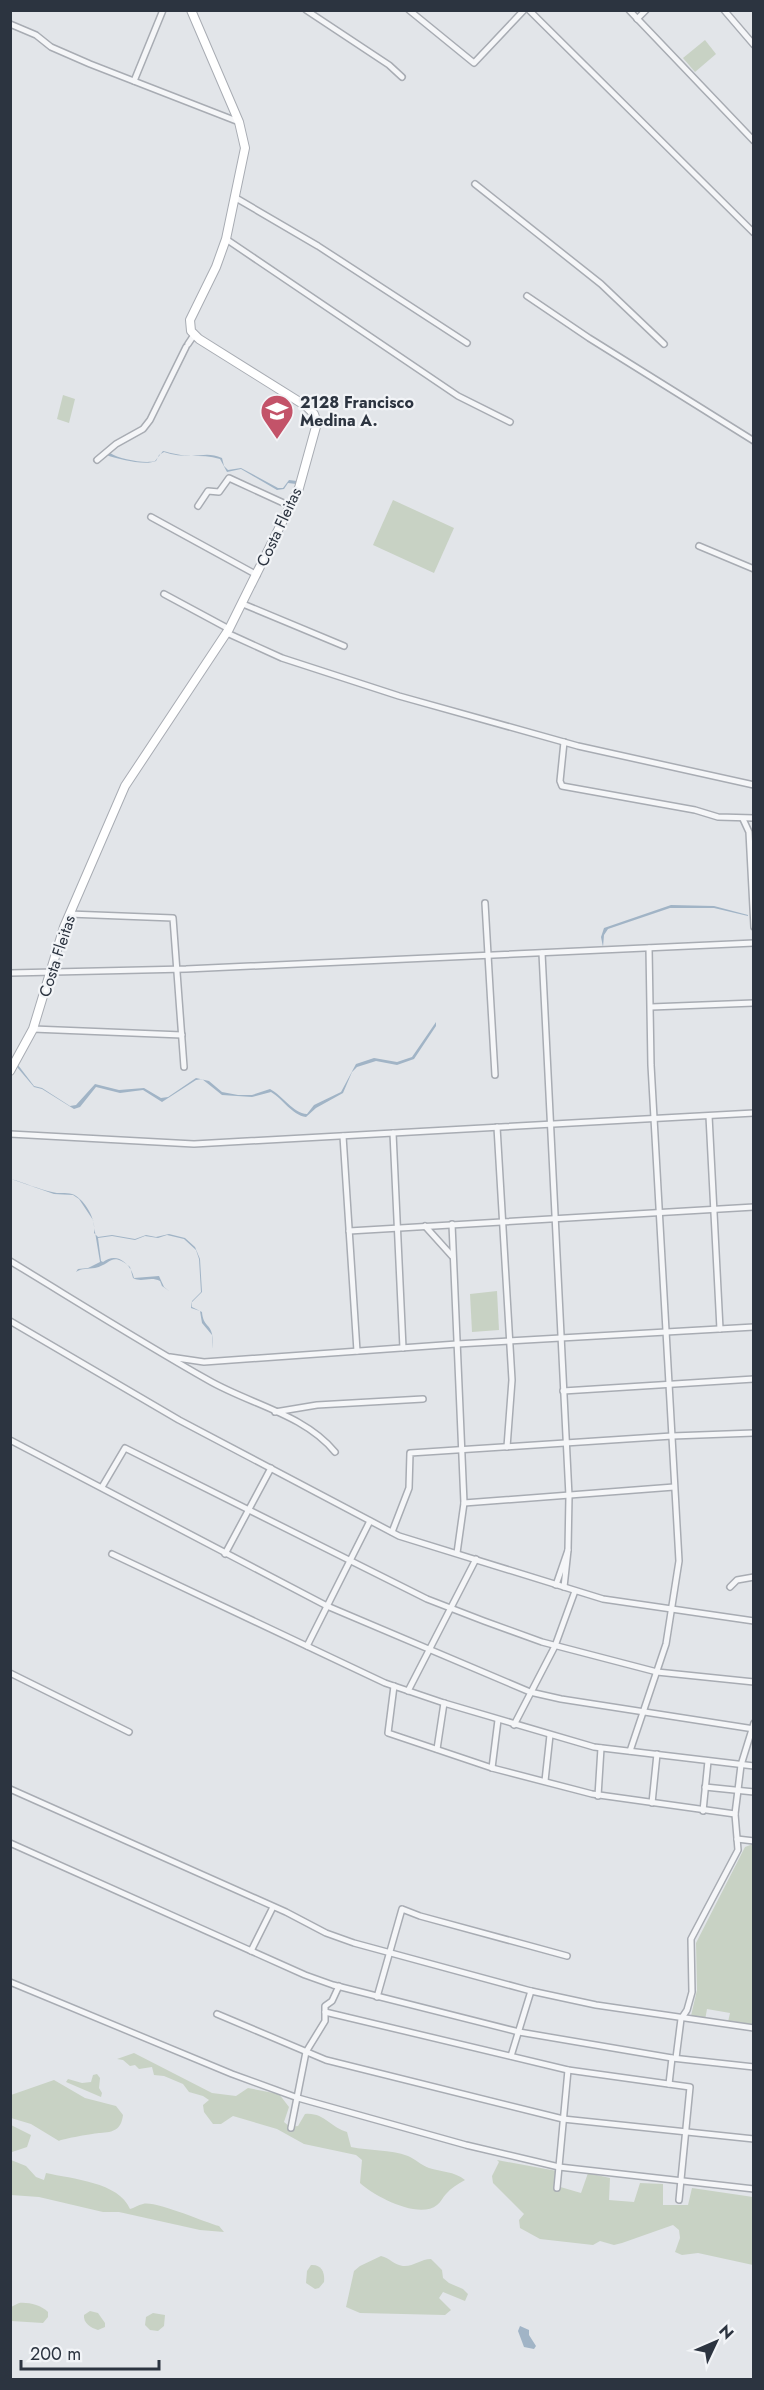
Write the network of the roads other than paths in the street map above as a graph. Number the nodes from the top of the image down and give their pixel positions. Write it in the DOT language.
graph roads {
  1 [pos="163,10"];
  2 [pos="191,10"];
  3 [pos="306,10"];
  4 [pos="410,10"];
  5 [pos="524,10"];
  6 [pos="530,10"];
  7 [pos="629,10"];
  8 [pos="646,10"];
  9 [pos="724,10"];
  10 [pos="637,19"];
  11 [pos="10,24"];
  12 [pos="753,45"];
  13 [pos="402,76"];
  14 [pos="134,81"];
  15 [pos="239,122"];
  16 [pos="753,141"];
  17 [pos="475,184"];
  18 [pos="236,198"];
  19 [pos="753,233"];
  20 [pos="226,239"];
  21 [pos="527,296"];
  22 [pos="194,334"];
  23 [pos="467,343"];
  24 [pos="664,344"];
  25 [pos="510,422"];
  26 [pos="753,441"];
  27 [pos="97,460"];
  28 [pos="198,506"];
  29 [pos="290,506"];
  30 [pos="151,518"];
  31 [pos="699,546"];
  32 [pos="753,569"];
  33 [pos="257,575"];
  34 [pos="164,594"];
  35 [pos="243,604"];
  36 [pos="228,631"];
  37 [pos="344,646"];
  38 [pos="564,742"];
  39 [pos="753,785"];
  40 [pos="753,818"];
  41 [pos="743,819"];
  42 [pos="485,903"];
  43 [pos="69,914"];
  44 [pos="753,927"];
  45 [pos="753,943"];
  46 [pos="649,948"];
  47 [pos="542,953"];
  48 [pos="488,956"];
  49 [pos="177,970"];
  50 [pos="51,972"];
  51 [pos="10,973"];
  52 [pos="753,1003"];
  53 [pos="651,1007"];
  54 [pos="33,1029"];
  55 [pos="182,1035"];
  56 [pos="184,1067"];
  57 [pos="10,1071"];
  58 [pos="495,1075"];
  59 [pos="753,1113"];
  60 [pos="709,1116"];
  61 [pos="655,1119"];
  62 [pos="551,1124"];
  63 [pos="496,1127"];
  64 [pos="393,1133"];
  65 [pos="10,1134"];
  66 [pos="343,1136"];
  67 [pos="753,1207"];
  68 [pos="714,1209"];
  69 [pos="660,1212"];
  70 [pos="555,1218"];
  71 [pos="502,1221"];
  72 [pos="452,1224"];
  73 [pos="425,1226"];
  74 [pos="397,1228"];
  75 [pos="349,1231"];
  76 [pos="453,1256"];
  77 [pos="10,1261"];
  78 [pos="10,1321"];
  79 [pos="753,1327"];
  80 [pos="720,1329"];
  81 [pos="666,1332"];
  82 [pos="561,1338"];
  83 [pos="510,1341"];
  84 [pos="457,1344"];
  85 [pos="403,1348"];
  86 [pos="357,1351"];
  87 [pos="170,1357"];
  88 [pos="753,1379"];
  89 [pos="669,1384"];
  90 [pos="563,1391"];
  91 [pos="423,1398"];
  92 [pos="274,1412"];
  93 [pos="753,1433"];
  94 [pos="672,1436"];
  95 [pos="10,1440"];
  96 [pos="566,1443"];
  97 [pos="507,1447"];
  98 [pos="461,1450"];
  99 [pos="335,1452"];
  100 [pos="271,1468"];
  101 [pos="102,1487"];
  102 [pos="674,1487"];
  103 [pos="569,1496"];
  104 [pos="464,1503"];
  105 [pos="248,1510"];
  106 [pos="370,1521"];
  107 [pos="392,1532"];
  108 [pos="568,1550"];
  109 [pos="457,1553"];
  110 [pos="112,1554"];
  111 [pos="225,1554"];
  112 [pos="476,1559"];
  113 [pos="350,1561"];
  114 [pos="753,1577"];
  115 [pos="556,1585"];
  116 [pos="564,1587"];
  117 [pos="730,1587"];
  118 [pos="575,1591"];
  119 [pos="327,1606"];
  120 [pos="450,1608"];
  121 [pos="673,1610"];
  122 [pos="753,1621"];
  123 [pos="307,1646"];
  124 [pos="555,1646"];
  125 [pos="428,1649"];
  126 [pos="657,1672"];
  127 [pos="10,1673"];
  128 [pos="753,1682"];
  129 [pos="394,1686"];
  130 [pos="408,1691"];
  131 [pos="530,1692"];
  132 [pos="444,1703"];
  133 [pos="643,1711"];
  134 [pos="498,1720"];
  135 [pos="514,1725"];
  136 [pos="753,1727"];
  137 [pos="129,1732"];
  138 [pos="550,1735"];
  139 [pos="601,1748"];
  140 [pos="437,1749"];
  141 [pos="630,1751"];
  142 [pos="657,1754"];
  143 [pos="708,1761"];
  144 [pos="741,1765"];
  145 [pos="753,1766"];
  146 [pos="492,1768"];
  147 [pos="546,1781"];
  148 [pos="705,1787"];
  149 [pos="10,1789"];
  150 [pos="738,1790"];
  151 [pos="753,1792"];
  152 [pos="598,1796"];
  153 [pos="651,1803"];
  154 [pos="702,1811"];
  155 [pos="735,1814"];
  156 [pos="737,1839"];
  157 [pos="10,1841"];
  158 [pos="753,1841"];
  159 [pos="273,1906"];
  160 [pos="252,1950"];
  161 [pos="388,1952"];
  162 [pos="567,1956"];
  163 [pos="10,1982"];
  164 [pos="338,1985"];
  165 [pos="531,1991"];
  166 [pos="377,1997"];
  167 [pos="325,2012"];
  168 [pos="217,2014"];
  169 [pos="681,2019"];
  170 [pos="753,2028"];
  171 [pos="519,2032"];
  172 [pos="306,2052"];
  173 [pos="512,2056"];
  174 [pos="674,2058"];
  175 [pos="753,2067"];
  176 [pos="568,2070"];
  177 [pos="669,2084"];
  178 [pos="298,2098"];
  179 [pos="563,2119"];
  180 [pos="291,2128"];
  181 [pos="686,2132"];
  182 [pos="753,2139"];
  183 [pos="559,2167"];
  184 [pos="681,2180"];
  185 [pos="557,2188"];
  186 [pos="753,2189"];
  187 [pos="679,2200"];
  1 -- 14 [label="street"];
  2 -- 15 [label="main road"];
  3 -- 13 [label="street"];
  4 -- 5 [label="street"];
  6 -- 19 [label="street"];
  7 -- 10 [label="street"];
  8 -- 10 [label="street"];
  9 -- 12 [label="street"];
  10 -- 16 [label="street"];
  11 -- 14 [label="street"];
  14 -- 15 [label="street"];
  15 -- 18 [label="main road"];
  17 -- 24 [label="street"];
  18 -- 20 [label="main road"];
  18 -- 23 [label="street"];
  20 -- 22 [label="main road"];
  20 -- 25 [label="street"];
  21 -- 26 [label="street"];
  22 -- 27 [label="street"];
  22 -- 29 [label="main road, Costa Fleitas"];
  28 -- 29 [label="street"];
  29 -- 33 [label="main road, Costa Fleitas"];
  30 -- 33 [label="street"];
  31 -- 32 [label="street"];
  33 -- 35 [label="main road, Costa Fleitas"];
  34 -- 36 [label="street"];
  35 -- 36 [label="main road, Costa Fleitas"];
  35 -- 37 [label="street"];
  36 -- 38 [label="street"];
  36 -- 43 [label="main road, Costa Fleitas"];
  38 -- 39 [label="street"];
  38 -- 41 [label="street"];
  40 -- 41 [label="street"];
  41 -- 44 [label="street"];
  42 -- 48 [label="street"];
  43 -- 49 [label="street"];
  43 -- 50 [label="main road, Costa Fleitas"];
  45 -- 46 [label="street"];
  46 -- 47 [label="street"];
  46 -- 53 [label="street"];
  47 -- 48 [label="street"];
  47 -- 62 [label="street"];
  48 -- 49 [label="street"];
  48 -- 58 [label="street"];
  49 -- 50 [label="street"];
  49 -- 55 [label="street"];
  50 -- 51 [label="street"];
  50 -- 54 [label="main road, Costa Fleitas"];
  52 -- 53 [label="street"];
  53 -- 61 [label="street"];
  54 -- 55 [label="street"];
  54 -- 57 [label="main road, Costa Fleitas"];
  55 -- 56 [label="street"];
  59 -- 60 [label="street"];
  60 -- 61 [label="street"];
  60 -- 68 [label="street"];
  61 -- 62 [label="street"];
  61 -- 69 [label="street"];
  62 -- 63 [label="street"];
  62 -- 70 [label="street"];
  63 -- 64 [label="street"];
  63 -- 71 [label="street"];
  64 -- 66 [label="street"];
  64 -- 74 [label="street"];
  65 -- 66 [label="street"];
  66 -- 75 [label="street"];
  67 -- 68 [label="street"];
  68 -- 69 [label="street"];
  68 -- 80 [label="street"];
  69 -- 70 [label="street"];
  69 -- 81 [label="street"];
  70 -- 71 [label="street"];
  70 -- 82 [label="street"];
  71 -- 72 [label="street"];
  71 -- 83 [label="street"];
  72 -- 73 [label="street"];
  72 -- 76 [label="street"];
  73 -- 74 [label="street"];
  73 -- 76 [label="street"];
  74 -- 75 [label="street"];
  74 -- 85 [label="street"];
  75 -- 86 [label="street"];
  76 -- 84 [label="street"];
  77 -- 87 [label="street"];
  78 -- 100 [label="street"];
  79 -- 80 [label="street"];
  80 -- 81 [label="street"];
  81 -- 82 [label="street"];
  81 -- 89 [label="street"];
  82 -- 83 [label="street"];
  82 -- 90 [label="street"];
  83 -- 84 [label="street"];
  83 -- 97 [label="street"];
  84 -- 85 [label="street"];
  84 -- 98 [label="street"];
  85 -- 86 [label="street"];
  86 -- 87 [label="street"];
  87 -- 92 [label="street"];
  88 -- 89 [label="street"];
  89 -- 90 [label="street"];
  89 -- 94 [label="street"];
  90 -- 96 [label="street"];
  91 -- 92 [label="street"];
  92 -- 99 [label="street"];
  93 -- 94 [label="street"];
  94 -- 96 [label="street"];
  94 -- 102 [label="street"];
  95 -- 101 [label="street"];
  96 -- 97 [label="street"];
  96 -- 103 [label="street"];
  97 -- 98 [label="street"];
  98 -- 104 [label="street"];
  98 -- 107 [label="street"];
  100 -- 105 [label="street"];
  100 -- 106 [label="street"];
  101 -- 105 [label="street"];
  101 -- 111 [label="street"];
  102 -- 103 [label="street"];
  102 -- 121 [label="street"];
  103 -- 104 [label="street"];
  103 -- 108 [label="street"];
  104 -- 109 [label="street"];
  105 -- 111 [label="street"];
  105 -- 113 [label="street"];
  106 -- 107 [label="street"];
  106 -- 113 [label="street"];
  107 -- 109 [label="street"];
  108 -- 115 [label="street"];
  108 -- 116 [label="street"];
  109 -- 112 [label="street"];
  110 -- 123 [label="street"];
  111 -- 119 [label="street"];
  112 -- 115 [label="street"];
  112 -- 120 [label="street"];
  113 -- 119 [label="street"];
  113 -- 120 [label="street"];
  114 -- 117 [label="street"];
  115 -- 116 [label="street"];
  116 -- 118 [label="street"];
  118 -- 121 [label="street"];
  118 -- 124 [label="street"];
  119 -- 123 [label="street"];
  119 -- 125 [label="street"];
  120 -- 124 [label="street"];
  120 -- 125 [label="street"];
  121 -- 122 [label="street"];
  121 -- 126 [label="street"];
  123 -- 129 [label="street"];
  124 -- 126 [label="street"];
  124 -- 131 [label="street"];
  125 -- 130 [label="street"];
  125 -- 131 [label="street"];
  126 -- 128 [label="street"];
  126 -- 133 [label="street"];
  127 -- 137 [label="street"];
  129 -- 130 [label="street"];
  129 -- 140 [label="street"];
  130 -- 132 [label="street"];
  131 -- 133 [label="street"];
  131 -- 135 [label="street"];
  132 -- 134 [label="street"];
  132 -- 140 [label="street"];
  133 -- 136 [label="street"];
  133 -- 141 [label="street"];
  134 -- 135 [label="street"];
  134 -- 146 [label="street"];
  135 -- 138 [label="street"];
  136 -- 144 [label="street"];
  138 -- 139 [label="street"];
  138 -- 147 [label="street"];
  139 -- 141 [label="street"];
  139 -- 152 [label="street"];
  140 -- 146 [label="street"];
  141 -- 142 [label="street"];
  142 -- 143 [label="street"];
  142 -- 153 [label="street"];
  143 -- 144 [label="street"];
  143 -- 148 [label="street"];
  144 -- 145 [label="street"];
  144 -- 150 [label="street"];
  146 -- 147 [label="street"];
  147 -- 152 [label="street"];
  148 -- 150 [label="street"];
  148 -- 154 [label="street"];
  149 -- 159 [label="street"];
  150 -- 151 [label="street"];
  150 -- 155 [label="street"];
  152 -- 153 [label="street"];
  153 -- 154 [label="street"];
  154 -- 155 [label="street"];
  155 -- 156 [label="street"];
  156 -- 158 [label="street"];
  156 -- 169 [label="street"];
  157 -- 160 [label="street"];
  159 -- 160 [label="street"];
  159 -- 161 [label="street"];
  160 -- 164 [label="street"];
  161 -- 162 [label="street"];
  161 -- 165 [label="street"];
  161 -- 166 [label="street"];
  163 -- 178 [label="street"];
  164 -- 166 [label="street"];
  164 -- 167 [label="street"];
  165 -- 169 [label="street"];
  165 -- 171 [label="street"];
  166 -- 171 [label="street"];
  167 -- 172 [label="street"];
  167 -- 173 [label="street"];
  168 -- 172 [label="street"];
  169 -- 170 [label="street"];
  169 -- 174 [label="street"];
  171 -- 173 [label="street"];
  171 -- 174 [label="street"];
  172 -- 178 [label="street"];
  172 -- 179 [label="street"];
  173 -- 176 [label="street"];
  174 -- 175 [label="street"];
  174 -- 177 [label="street"];
  176 -- 177 [label="street"];
  176 -- 179 [label="street"];
  177 -- 181 [label="street"];
  178 -- 180 [label="street"];
  178 -- 183 [label="street"];
  179 -- 181 [label="street"];
  179 -- 183 [label="street"];
  181 -- 182 [label="street"];
  181 -- 184 [label="street"];
  183 -- 184 [label="street"];
  183 -- 185 [label="street"];
  184 -- 186 [label="street"];
  184 -- 187 [label="street"];
}
